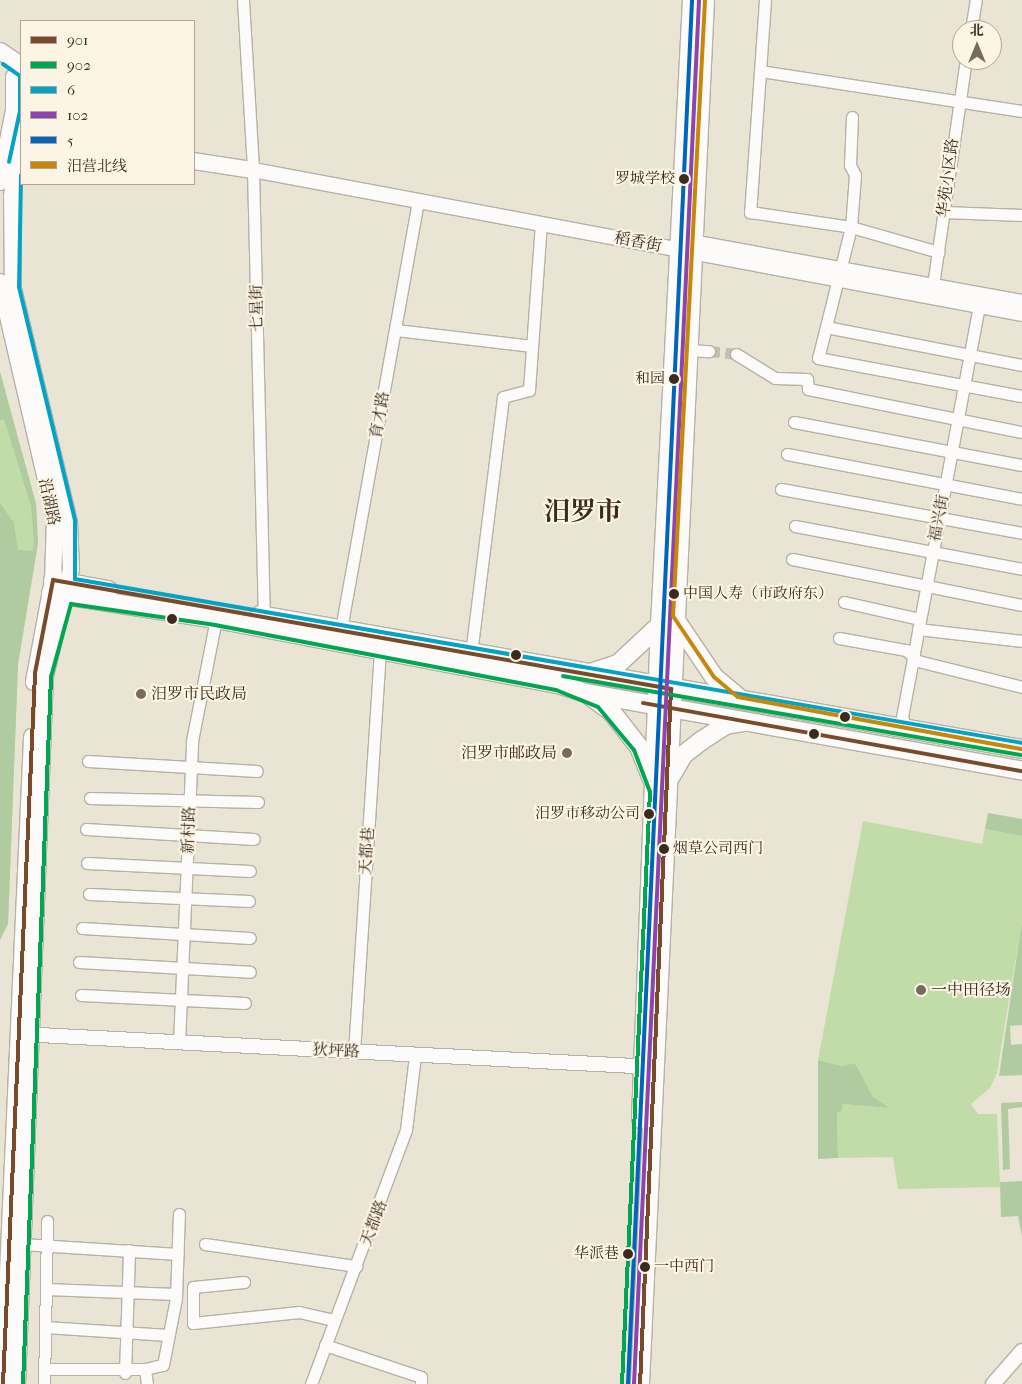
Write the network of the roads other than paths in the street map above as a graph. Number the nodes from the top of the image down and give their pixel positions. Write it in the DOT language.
graph roads {
  1 [pos="243,0"];
  2 [pos="692,0"];
  3 [pos="705,0"];
  4 [pos="765,0"];
  5 [pos="976,0"];
  6 [pos="973,20"];
  7 [pos="0,51"];
  8 [pos="964,70"];
  9 [pos="760,71"];
  10 [pos="14,73"];
  11 [pos="959,101"];
  12 [pos="1022,111"];
  13 [pos="852,117"];
  14 [pos="20,139"];
  15 [pos="195,153"];
  16 [pos="195,162"];
  17 [pos="253,167"];
  18 [pos="0,182"];
  19 [pos="418,201"];
  20 [pos="944,212"];
  21 [pos="1022,215"];
  22 [pos="541,224"];
  23 [pos="851,227"];
  24 [pos="685,246"];
  25 [pos="939,252"];
  26 [pos="837,273"];
  27 [pos="0,282"];
  28 [pos="933,291"];
  29 [pos="1022,302"];
  30 [pos="979,306"];
  31 [pos="1022,314"];
  32 [pos="826,327"];
  33 [pos="396,330"];
  34 [pos="532,346"];
  35 [pos="687,350"];
  36 [pos="709,351"];
  37 [pos="736,354"];
  38 [pos="970,355"];
  39 [pos="1022,365"];
  40 [pos="964,386"];
  41 [pos="1022,396"];
  42 [pos="958,419"];
  43 [pos="794,422"];
  44 [pos="1022,432"];
  45 [pos="952,452"];
  46 [pos="787,454"];
  47 [pos="1022,465"];
  48 [pos="946,485"];
  49 [pos="782,489"];
  50 [pos="1022,499"];
  51 [pos="939,518"];
  52 [pos="62,520"];
  53 [pos="795,526"];
  54 [pos="1022,534"];
  55 [pos="933,551"];
  56 [pos="792,559"];
  57 [pos="1022,568"];
  58 [pos="927,586"];
  59 [pos="60,588"];
  60 [pos="844,602"];
  61 [pos="1022,605"];
  62 [pos="264,616"];
  63 [pos="216,619"];
  64 [pos="666,621"];
  65 [pos="919,624"];
  66 [pos="341,629"];
  67 [pos="839,638"];
  68 [pos="1022,641"];
  69 [pos="380,650"];
  70 [pos="471,654"];
  71 [pos="913,658"];
  72 [pos="588,673"];
  73 [pos="1022,687"];
  74 [pos="665,688"];
  75 [pos="586,693"];
  76 [pos="738,697"];
  77 [pos="665,706"];
  78 [pos="749,721"];
  79 [pos="906,729"];
  80 [pos="1022,750"];
  81 [pos="88,761"];
  82 [pos="191,766"];
  83 [pos="257,771"];
  84 [pos="1022,771"];
  85 [pos="662,786"];
  86 [pos="90,798"];
  87 [pos="190,802"];
  88 [pos="258,802"];
  89 [pos="86,830"];
  90 [pos="188,835"];
  91 [pos="254,839"];
  92 [pos="87,863"];
  93 [pos="187,868"];
  94 [pos="250,871"];
  95 [pos="89,894"];
  96 [pos="186,898"];
  97 [pos="249,901"];
  98 [pos="82,928"];
  99 [pos="184,933"];
  100 [pos="250,938"];
  101 [pos="79,962"];
  102 [pos="183,967"];
  103 [pos="250,972"];
  104 [pos="81,995"];
  105 [pos="181,999"];
  106 [pos="245,1003"];
  107 [pos="24,1034"];
  108 [pos="180,1043"];
  109 [pos="354,1052"];
  110 [pos="415,1056"];
  111 [pos="650,1066"];
  112 [pos="179,1214"];
  113 [pos="47,1220"];
  114 [pos="22,1244"];
  115 [pos="204,1244"];
  116 [pos="46,1245"];
  117 [pos="129,1250"];
  118 [pos="178,1254"];
  119 [pos="356,1266"];
  120 [pos="244,1282"];
  121 [pos="46,1289"];
  122 [pos="128,1292"];
  123 [pos="176,1294"];
  124 [pos="333,1320"];
  125 [pos="45,1327"];
  126 [pos="126,1333"];
  127 [pos="168,1335"];
  128 [pos="324,1345"];
  129 [pos="1022,1351"];
  130 [pos="1022,1362"];
  131 [pos="44,1369"];
  132 [pos="146,1369"];
  133 [pos="125,1373"];
  134 [pos="4,1384"];
  135 [pos="17,1384"];
  136 [pos="44,1384"];
  137 [pos="147,1384"];
  138 [pos="311,1384"];
  139 [pos="421,1384"];
  140 [pos="628,1384"];
  141 [pos="640,1384"];
  142 [pos="993,1384"];
  143 [pos="1002,1384"];
  1 -- 17 [label="street, 七星街"];
  2 -- 24 [label="main road"];
  3 -- 24 [label="main road"];
  4 -- 9 [label="street"];
  5 -- 6 [label="street"];
  7 -- 10 [label="main road"];
  8 -- 11 [label="street, 华苑小区路"];
  9 -- 11 [label="street"];
  9 -- 23 [label="street"];
  10 -- 18 [label="main road"];
  11 -- 12 [label="street"];
  11 -- 20 [label="street, 华苑小区路"];
  13 -- 23 [label="street"];
  14 -- 52 [label="main road, 沿湖路"];
  15 -- 17 [label="main road"];
  16 -- 17 [label="main road"];
  17 -- 19 [label="street, 稻香街"];
  17 -- 24 [label="street"];
  17 -- 62 [label="street, 七星街"];
  19 -- 22 [label="street, 稻香街"];
  19 -- 33 [label="street, 育才路"];
  20 -- 21 [label="street"];
  20 -- 25 [label="street, 华苑小区路"];
  22 -- 24 [label="street, 稻香街"];
  22 -- 34 [label="street"];
  23 -- 25 [label="street"];
  23 -- 26 [label="street"];
  24 -- 26 [label="street, 稻香街"];
  24 -- 35 [label="main road"];
  24 -- 64 [label="main road"];
  25 -- 28 [label="street, 华苑小区路"];
  26 -- 28 [label="street, 稻香街"];
  26 -- 32 [label="street"];
  27 -- 52 [label="main road, 沿湖路"];
  28 -- 29 [label="street"];
  28 -- 30 [label="street, 稻香街"];
  30 -- 31 [label="street, 稻香街"];
  30 -- 38 [label="street, 福兴街"];
  32 -- 38 [label="street"];
  32 -- 40 [label="street"];
  33 -- 34 [label="street"];
  33 -- 66 [label="street, 育才路"];
  34 -- 70 [label="street"];
  35 -- 36 [label="street"];
  35 -- 64 [label="main road"];
  37 -- 42 [label="street"];
  38 -- 39 [label="street"];
  38 -- 40 [label="street, 福兴街"];
  40 -- 41 [label="street"];
  40 -- 42 [label="street, 福兴街"];
  42 -- 44 [label="street"];
  42 -- 45 [label="street, 福兴街"];
  43 -- 45 [label="street"];
  45 -- 47 [label="street"];
  45 -- 48 [label="street, 福兴街"];
  46 -- 48 [label="street"];
  48 -- 50 [label="street"];
  48 -- 51 [label="street, 福兴街"];
  49 -- 51 [label="street"];
  51 -- 54 [label="street"];
  51 -- 55 [label="street, 福兴街"];
  52 -- 59 [label="main road, 沿湖路"];
  53 -- 55 [label="street"];
  55 -- 57 [label="street"];
  55 -- 58 [label="street, 福兴街"];
  56 -- 58 [label="street"];
  58 -- 61 [label="street"];
  58 -- 65 [label="street, 福兴街"];
  59 -- 62 [label="main road"];
  59 -- 63 [label="main road"];
  59 -- 107 [label="main road, 沿湖路"];
  60 -- 65 [label="street"];
  62 -- 66 [label="main road"];
  63 -- 69 [label="main road"];
  63 -- 82 [label="street, 新村路"];
  64 -- 72 [label="main road"];
  64 -- 74 [label="main road"];
  64 -- 76 [label="main road"];
  65 -- 68 [label="street"];
  65 -- 71 [label="street, 福兴街"];
  66 -- 70 [label="main road"];
  67 -- 71 [label="street"];
  69 -- 75 [label="main road"];
  69 -- 109 [label="street, 天都巷"];
  70 -- 72 [label="main road"];
  71 -- 73 [label="street"];
  71 -- 79 [label="street, 福兴街"];
  72 -- 74 [label="main road"];
  74 -- 76 [label="main road"];
  74 -- 77 [label="main road"];
  75 -- 77 [label="main road"];
  75 -- 85 [label="main road"];
  76 -- 79 [label="main road"];
  77 -- 78 [label="main road"];
  77 -- 85 [label="main road"];
  78 -- 84 [label="main road"];
  78 -- 85 [label="main road"];
  79 -- 80 [label="main road"];
  81 -- 82 [label="street"];
  82 -- 83 [label="street"];
  82 -- 87 [label="street, 新村路"];
  85 -- 111 [label="main road"];
  86 -- 87 [label="street"];
  87 -- 88 [label="street"];
  87 -- 90 [label="street, 新村路"];
  89 -- 90 [label="street"];
  90 -- 91 [label="street"];
  90 -- 93 [label="street, 新村路"];
  92 -- 93 [label="street"];
  93 -- 94 [label="street"];
  93 -- 96 [label="street, 新村路"];
  95 -- 96 [label="street"];
  96 -- 97 [label="street"];
  96 -- 99 [label="street, 新村路"];
  98 -- 99 [label="street"];
  99 -- 100 [label="street"];
  99 -- 102 [label="street, 新村路"];
  101 -- 102 [label="street"];
  102 -- 103 [label="street"];
  102 -- 105 [label="street, 新村路"];
  104 -- 105 [label="street"];
  105 -- 106 [label="street"];
  105 -- 108 [label="street, 新村路"];
  107 -- 108 [label="street, 狄坪路"];
  107 -- 114 [label="main road, 沿湖路"];
  107 -- 134 [label="main road, 沿湖路"];
  108 -- 109 [label="street, 狄坪路"];
  109 -- 110 [label="street, 狄坪路"];
  110 -- 111 [label="street, 狄坪路"];
  110 -- 119 [label="street, 天都路"];
  111 -- 140 [label="main road"];
  111 -- 141 [label="main road"];
  112 -- 118 [label="street"];
  113 -- 116 [label="street"];
  114 -- 116 [label="street"];
  114 -- 135 [label="main road, 沿湖路"];
  115 -- 119 [label="street"];
  116 -- 117 [label="street"];
  116 -- 121 [label="street"];
  117 -- 118 [label="street"];
  117 -- 122 [label="street"];
  118 -- 123 [label="street"];
  119 -- 124 [label="street, 天都路"];
  120 -- 124 [label="street"];
  121 -- 122 [label="street"];
  121 -- 125 [label="street"];
  122 -- 123 [label="street"];
  122 -- 126 [label="street"];
  123 -- 127 [label="street"];
  124 -- 128 [label="street, 天都路"];
  125 -- 126 [label="street"];
  125 -- 131 [label="street"];
  126 -- 127 [label="street"];
  126 -- 133 [label="street"];
  127 -- 132 [label="street"];
  128 -- 138 [label="street, 天都路"];
  128 -- 139 [label="street"];
  129 -- 142 [label="street"];
  130 -- 143 [label="street"];
  131 -- 133 [label="street"];
  131 -- 136 [label="street"];
  132 -- 133 [label="street"];
  132 -- 137 [label="street"];
}
